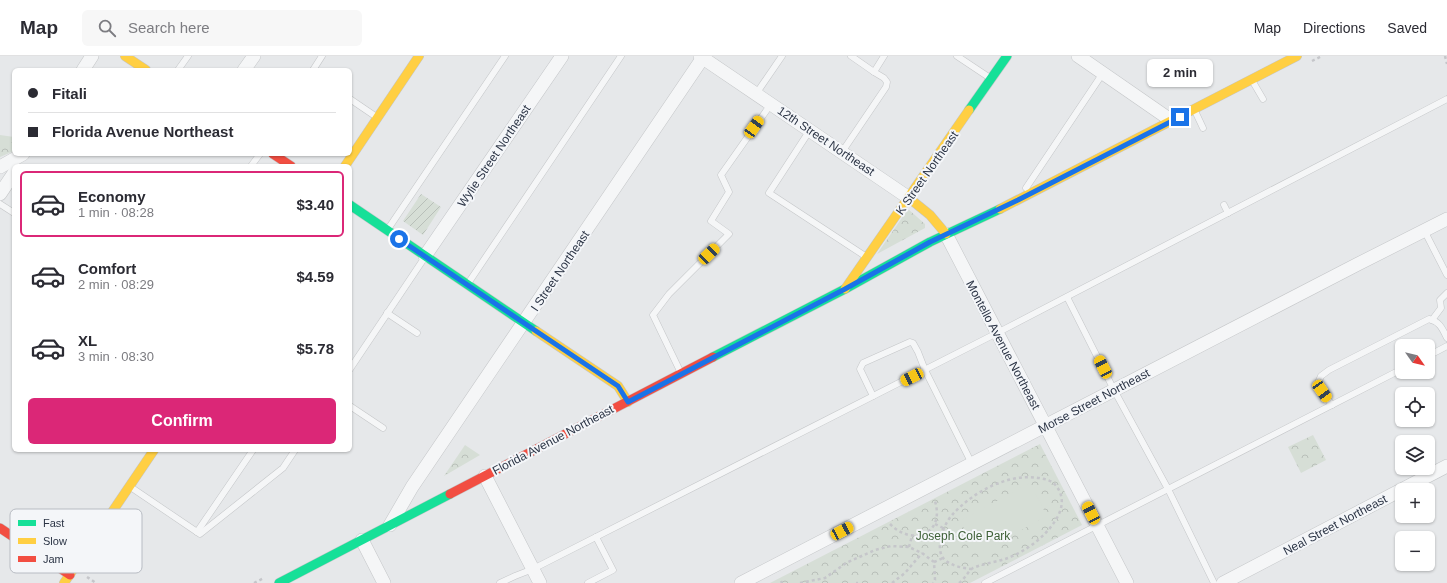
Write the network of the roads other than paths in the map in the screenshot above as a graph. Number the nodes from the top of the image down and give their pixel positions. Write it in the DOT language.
graph roads {
  1 [pos="92,56"];
  2 [pos="124,56"];
  3 [pos="188,56"];
  4 [pos="254,56"];
  5 [pos="322,56"];
  6 [pos="419,56"];
  7 [pos="505,56"];
  8 [pos="562,56"];
  9 [pos="621,56"];
  10 [pos="782,56"];
  11 [pos="851,56"];
  12 [pos="884,56"];
  13 [pos="957,56"];
  14 [pos="1008,56"];
  15 [pos="1078,56"];
  16 [pos="1297,56"];
  17 [pos="702,57"];
  18 [pos="84,68"];
  19 [pos="143,68"];
  20 [pos="179,68"];
  21 [pos="245,68"];
  22 [pos="313,68"];
  23 [pos="874,72"];
  24 [pos="1103,73"];
  25 [pos="991,79"];
  26 [pos="1252,80"];
  27 [pos="756,94"];
  28 [pos="1447,99"];
  29 [pos="352,100"];
  30 [pos="1263,100"];
  31 [pos="770,104"];
  32 [pos="1194,109"];
  33 [pos="378,118"];
  34 [pos="1172,121"];
  35 [pos="1204,128"];
  36 [pos="810,130"];
  37 [pos="842,152"];
  38 [pos="19,156"];
  39 [pos="276,156"];
  40 [pos="352,156"];
  41 [pos="288,164"];
  42 [pos="0,167"];
  43 [pos="1299,169"];
  44 [pos="1302,176"];
  45 [pos="12,177"];
  46 [pos="0,194"];
  47 [pos="909,198"];
  48 [pos="1018,200"];
  49 [pos="0,204"];
  50 [pos="1224,205"];
  51 [pos="352,207"];
  52 [pos="12,213"];
  53 [pos="1228,213"];
  54 [pos="1447,219"];
  55 [pos="387,230"];
  56 [pos="1424,230"];
  57 [pos="946,234"];
  58 [pos="426,256"];
  59 [pos="867,258"];
  60 [pos="1447,275"];
  61 [pos="467,285"];
  62 [pos="845,289"];
  63 [pos="1447,294"];
  64 [pos="1067,297"];
  65 [pos="388,313"];
  66 [pos="1432,320"];
  67 [pos="524,323"];
  68 [pos="417,333"];
  69 [pos="997,333"];
  70 [pos="1447,338"];
  71 [pos="1447,346"];
  72 [pos="1435,352"];
  73 [pos="352,357"];
  74 [pos="356,360"];
  75 [pos="352,366"];
  76 [pos="925,370"];
  77 [pos="1395,373"];
  78 [pos="682,374"];
  79 [pos="1114,390"];
  80 [pos="873,396"];
  81 [pos="628,402"];
  82 [pos="1332,406"];
  83 [pos="352,407"];
  84 [pos="1046,426"];
  85 [pos="382,428"];
  86 [pos="153,452"];
  87 [pos="252,452"];
  88 [pos="294,452"];
  89 [pos="972,464"];
  90 [pos="1447,466"];
  91 [pos="485,476"];
  92 [pos="129,486"];
  93 [pos="1168,489"];
  94 [pos="114,509"];
  95 [pos="389,526"];
  96 [pos="1098,526"];
  97 [pos="1,532"];
  98 [pos="197,532"];
  99 [pos="596,537"];
  100 [pos="10,538"];
  101 [pos="362,540"];
  102 [pos="533,569"];
  103 [pos="67,573"];
  104 [pos="70,575"];
  105 [pos="78,581"];
  106 [pos="64,583"];
  107 [pos="279,583"];
  108 [pos="384,583"];
  109 [pos="500,583"];
  110 [pos="540,583"];
  111 [pos="588,583"];
  112 [pos="741,583"];
  113 [pos="985,583"];
  114 [pos="1128,583"];
  115 [pos="1214,583"];
  116 [pos="1223,583"];
  1 -- 18 [label="street"];
  2 -- 19 [label="main road"];
  3 -- 20 [label="lane"];
  4 -- 21 [label="street"];
  5 -- 22 [label="lane"];
  6 -- 33 [label="main road"];
  7 -- 55 [label="lane"];
  8 -- 58 [label="street, Wylie Street Northeast"];
  9 -- 61 [label="lane"];
  10 -- 27 [label="lane"];
  11 -- 23 [label="lane"];
  12 -- 23 [label="lane"];
  13 -- 25 [label="lane"];
  14 -- 25 [label="main road, K Street Northeast"];
  15 -- 24 [label="street"];
  16 -- 26 [label="main road, Florida Avenue Northeast"];
  17 -- 27 [label="street, 12th Street Northeast"];
  17 -- 67 [label="street, I Street Northeast"];
  23 -- 37 [label="lane"];
  24 -- 34 [label="street"];
  24 -- 48 [label="lane"];
  25 -- 47 [label="main road, K Street Northeast"];
  26 -- 30 [label="lane"];
  26 -- 32 [label="main road, Florida Avenue Northeast"];
  27 -- 31 [label="street, 12th Street Northeast"];
  28 -- 44 [label="lane"];
  29 -- 33 [label="lane"];
  31 -- 36 [label="street, 12th Street Northeast"];
  31 -- 78 [label="lane"];
  32 -- 34 [label="main road, Florida Avenue Northeast"];
  32 -- 35 [label="lane"];
  33 -- 40 [label="main road"];
  34 -- 48 [label="main road, Florida Avenue Northeast"];
  36 -- 37 [label="street, 12th Street Northeast"];
  36 -- 59 [label="lane"];
  37 -- 47 [label="street, 12th Street Northeast"];
  38 -- 42 [label="street"];
  39 -- 41 [label="main road"];
  43 -- 44 [label="lane"];
  44 -- 53 [label="lane"];
  45 -- 46 [label="street"];
  47 -- 57 [label="main road, 12th Street Northeast"];
  47 -- 59 [label="main road, K Street Northeast"];
  48 -- 57 [label="main road, Florida Avenue Northeast"];
  49 -- 52 [label="lane"];
  50 -- 53 [label="lane"];
  51 -- 55 [label="main road"];
  53 -- 64 [label="lane"];
  54 -- 56 [label="street, Morse Street Northeast"];
  55 -- 58 [label="main road"];
  56 -- 60 [label="lane"];
  56 -- 79 [label="street, Morse Street Northeast"];
  57 -- 62 [label="main road, Florida Avenue Northeast"];
  57 -- 69 [label="street, Montello Avenue Northeast"];
  58 -- 61 [label="main road"];
  58 -- 65 [label="lane"];
  59 -- 62 [label="main road, K Street Northeast"];
  61 -- 67 [label="main road"];
  62 -- 78 [label="main road, Florida Avenue Northeast"];
  63 -- 66 [label="lane"];
  64 -- 69 [label="lane"];
  64 -- 79 [label="lane"];
  65 -- 68 [label="lane"];
  65 -- 74 [label="lane"];
  66 -- 70 [label="lane"];
  66 -- 82 [label="lane"];
  67 -- 81 [label="main road"];
  67 -- 95 [label="street, I Street Northeast"];
  69 -- 76 [label="lane"];
  69 -- 84 [label="street, Montello Avenue Northeast"];
  71 -- 72 [label="lane"];
  73 -- 74 [label="lane"];
  74 -- 75 [label="lane"];
  76 -- 80 [label="lane"];
  76 -- 80 [label="lane"];
  76 -- 89 [label="lane"];
  77 -- 82 [label="lane"];
  78 -- 81 [label="main road, Florida Avenue Northeast"];
  79 -- 84 [label="street, Morse Street Northeast"];
  79 -- 93 [label="lane"];
  80 -- 99 [label="lane"];
  81 -- 91 [label="main road, Florida Avenue Northeast"];
  82 -- 93 [label="lane"];
  83 -- 85 [label="lane"];
  84 -- 89 [label="street, Morse Street Northeast"];
  84 -- 96 [label="street, Montello Avenue Northeast"];
  86 -- 92 [label="main road"];
  87 -- 98 [label="lane"];
  88 -- 98 [label="lane"];
  89 -- 112 [label="street, Morse Street Northeast"];
  90 -- 116 [label="street, Neal Street Northeast"];
  91 -- 95 [label="main road, Florida Avenue Northeast"];
  91 -- 102 [label="street"];
  92 -- 94 [label="main road"];
  92 -- 98 [label="lane"];
  93 -- 96 [label="lane"];
  93 -- 115 [label="lane"];
  95 -- 101 [label="main road, Florida Avenue Northeast"];
  96 -- 113 [label="lane"];
  96 -- 114 [label="street, Montello Avenue Northeast"];
  97 -- 100 [label="main road"];
  99 -- 102 [label="lane"];
  99 -- 111 [label="lane"];
  101 -- 107 [label="main road, Florida Avenue Northeast"];
  101 -- 108 [label="street"];
  102 -- 109 [label="lane"];
  102 -- 110 [label="street"];
  103 -- 104 [label="main road"];
  104 -- 105 [label="main road"];
  104 -- 106 [label="main road"];
}
